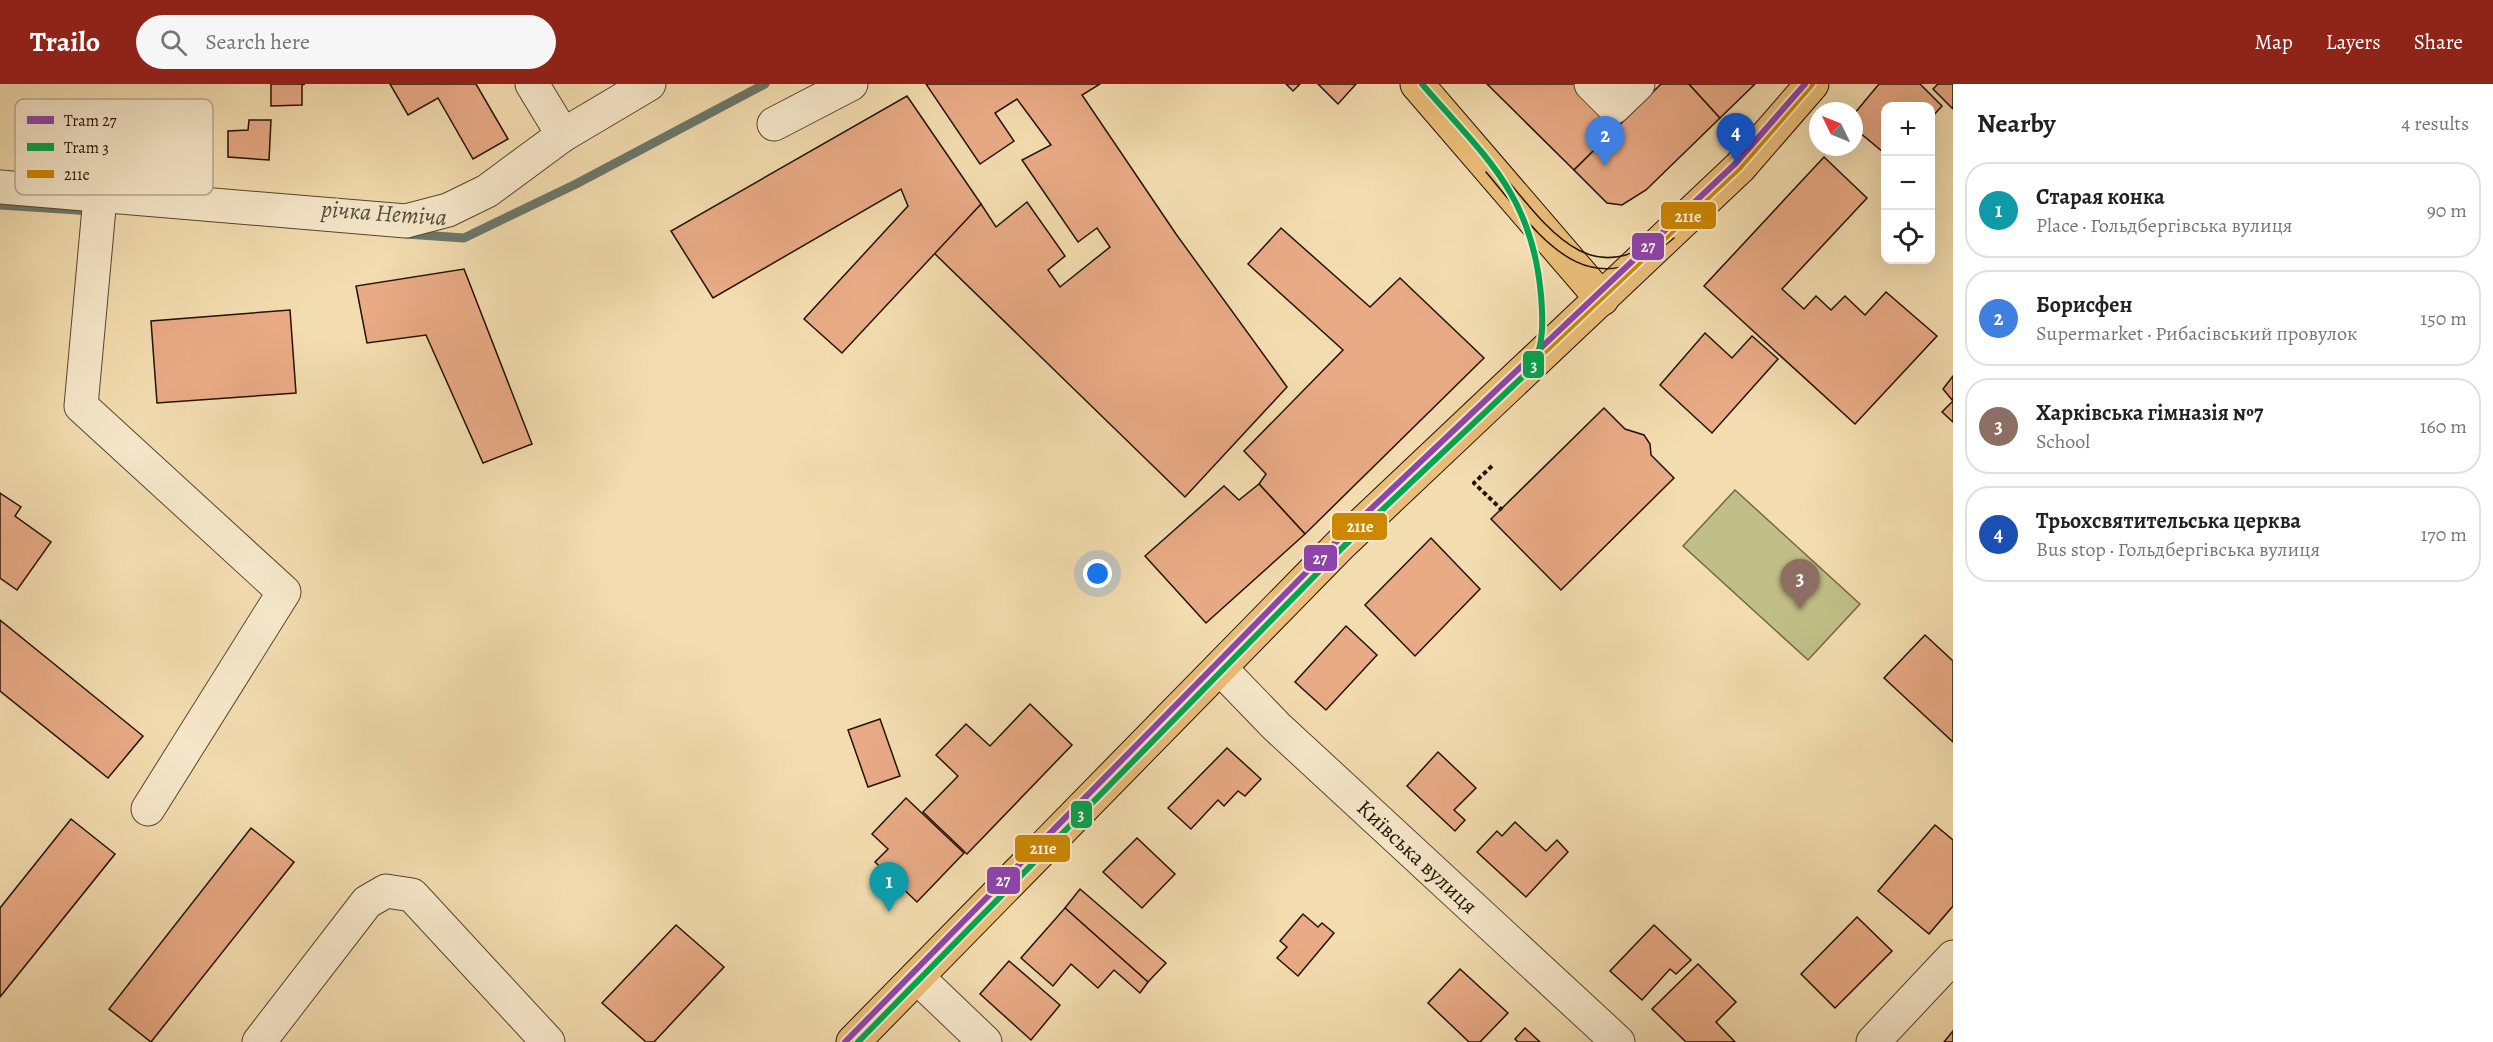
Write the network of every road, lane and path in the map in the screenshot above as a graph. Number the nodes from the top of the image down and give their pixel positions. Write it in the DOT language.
graph roads {
  1 [pos="532,84"];
  2 [pos="649,84"];
  3 [pos="851,84"];
  4 [pos="1591,84"];
  5 [pos="1638,84"];
  6 [pos="1812,84"];
  7 [pos="1420,85"];
  8 [pos="774,123"];
  9 [pos="563,135"];
  10 [pos="0,188"];
  11 [pos="15,189"];
  12 [pos="78,195"];
  13 [pos="100,197"];
  14 [pos="1602,300"];
  15 [pos="1492,466"];
  16 [pos="1502,510"];
  17 [pos="1220,668"];
  18 [pos="148,809"];
  19 [pos="1953,957"];
  20 [pos="917,977"];
  21 [pos="259,1042"];
  22 [pos="548,1042"];
  23 [pos="853,1042"];
  24 [pos="985,1042"];
  25 [pos="1618,1042"];
  26 [pos="1873,1042"];
  1 -- 9 [label="street"];
  2 -- 9 [label="street"];
  3 -- 8 [label="street"];
  4 -- 5 [label="street"];
  6 -- 14 [label="main road"];
  7 -- 14 [label="main road"];
  9 -- 13 [label="street"];
  10 -- 11 [label="street"];
  12 -- 13 [label="street"];
  13 -- 18 [label="street"];
  14 -- 17 [label="main road"];
  15 -- 16 [label="path"];
  17 -- 20 [label="main road"];
  17 -- 25 [label="street, Київська вулиця"];
  19 -- 26 [label="street"];
  20 -- 23 [label="main road"];
  20 -- 24 [label="street"];
  21 -- 22 [label="street"];
}
